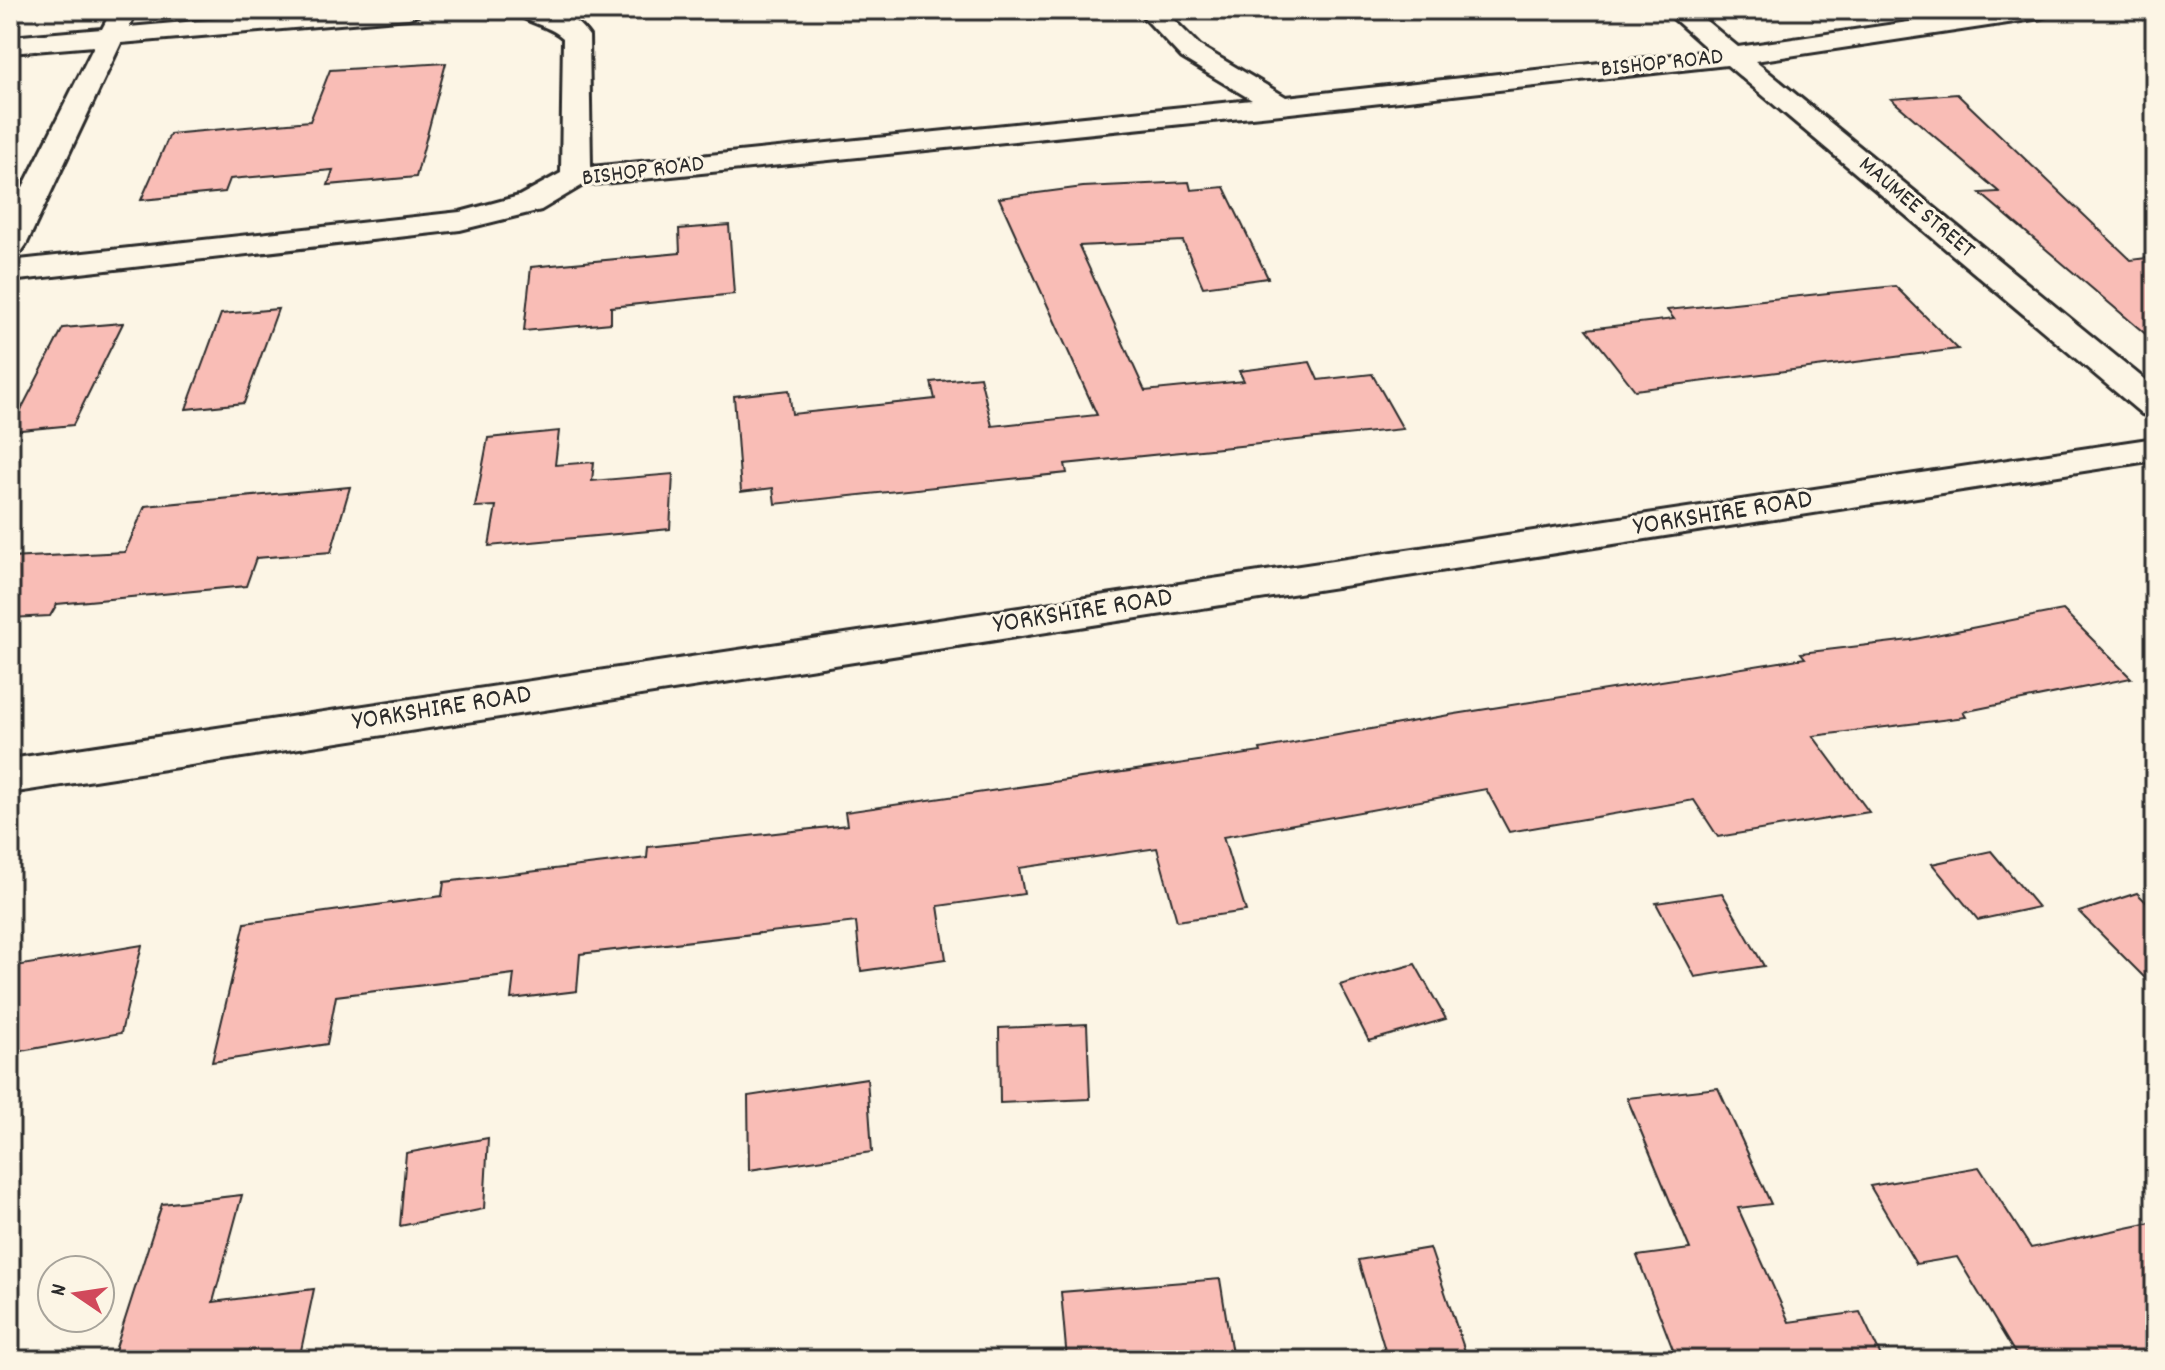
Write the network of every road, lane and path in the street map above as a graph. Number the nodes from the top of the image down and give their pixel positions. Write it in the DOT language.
graph roads {
  1 [pos="124,10"];
  2 [pos="409,10"];
  3 [pos="527,10"];
  4 [pos="1150,10"];
  5 [pos="1677,10"];
  6 [pos="2041,10"];
  7 [pos="112,36"];
  8 [pos="10,45"];
  9 [pos="1191,52"];
  10 [pos="1733,56"];
  11 [pos="1281,106"];
  12 [pos="1188,115"];
  13 [pos="576,177"];
  14 [pos="10,245"];
  15 [pos="10,271"];
  16 [pos="2155,406"];
  17 [pos="2155,449"];
  18 [pos="10,776"];
  1 -- 7 [label="street"];
  2 -- 7 [label="street"];
  3 -- 13 [label="street"];
  4 -- 9 [label="street"];
  5 -- 10 [label="street, MAUMEE STREET"];
  6 -- 10 [label="street, BISHOP ROAD"];
  7 -- 8 [label="street"];
  7 -- 14 [label="street"];
  9 -- 11 [label="street"];
  9 -- 12 [label="street"];
  10 -- 11 [label="street, BISHOP ROAD"];
  10 -- 16 [label="street, MAUMEE STREET"];
  11 -- 12 [label="street, BISHOP ROAD"];
  12 -- 13 [label="street, BISHOP ROAD"];
  13 -- 15 [label="street, BISHOP ROAD"];
  17 -- 18 [label="street, YORKSHIRE ROAD"];
}
